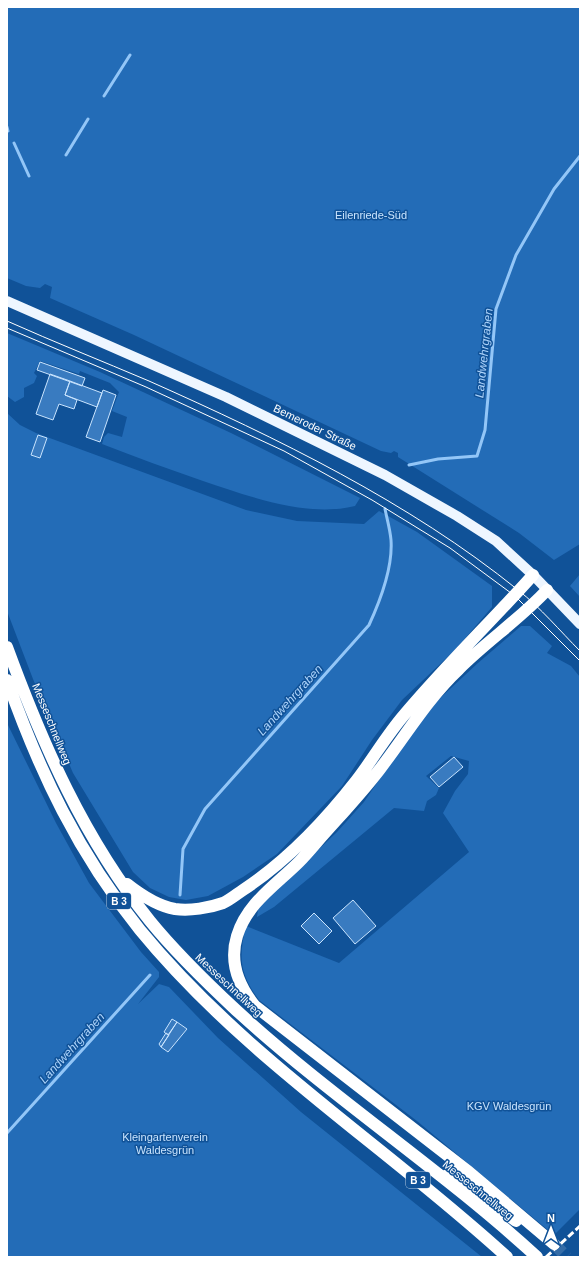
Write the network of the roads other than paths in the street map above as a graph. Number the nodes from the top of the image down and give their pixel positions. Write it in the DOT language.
graph roads {
  1 [pos="7,301"];
  2 [pos="533,575"];
  3 [pos="547,590"];
  4 [pos="580,624"];
  5 [pos="7,647"];
  6 [pos="7,680"];
  7 [pos="116,875"];
  8 [pos="426,1165"];
  9 [pos="507,1257"];
  10 [pos="537,1257"];
  1 -- 2 [label="main road, Bemeroder Straße"];
  2 -- 3 [label="main road, Bemeroder Straße"];
  2 -- 7 [label="highway"];
  3 -- 4 [label="main road, Bemeroder Straße"];
  3 -- 8 [label="highway, B 3"];
  5 -- 7 [label="highway, Messeschnellweg / B 3"];
  6 -- 9 [label="highway, B 3"];
  7 -- 8 [label="highway, Messeschnellweg / B 3"];
  8 -- 10 [label="highway, Messeschnellweg"];
}
